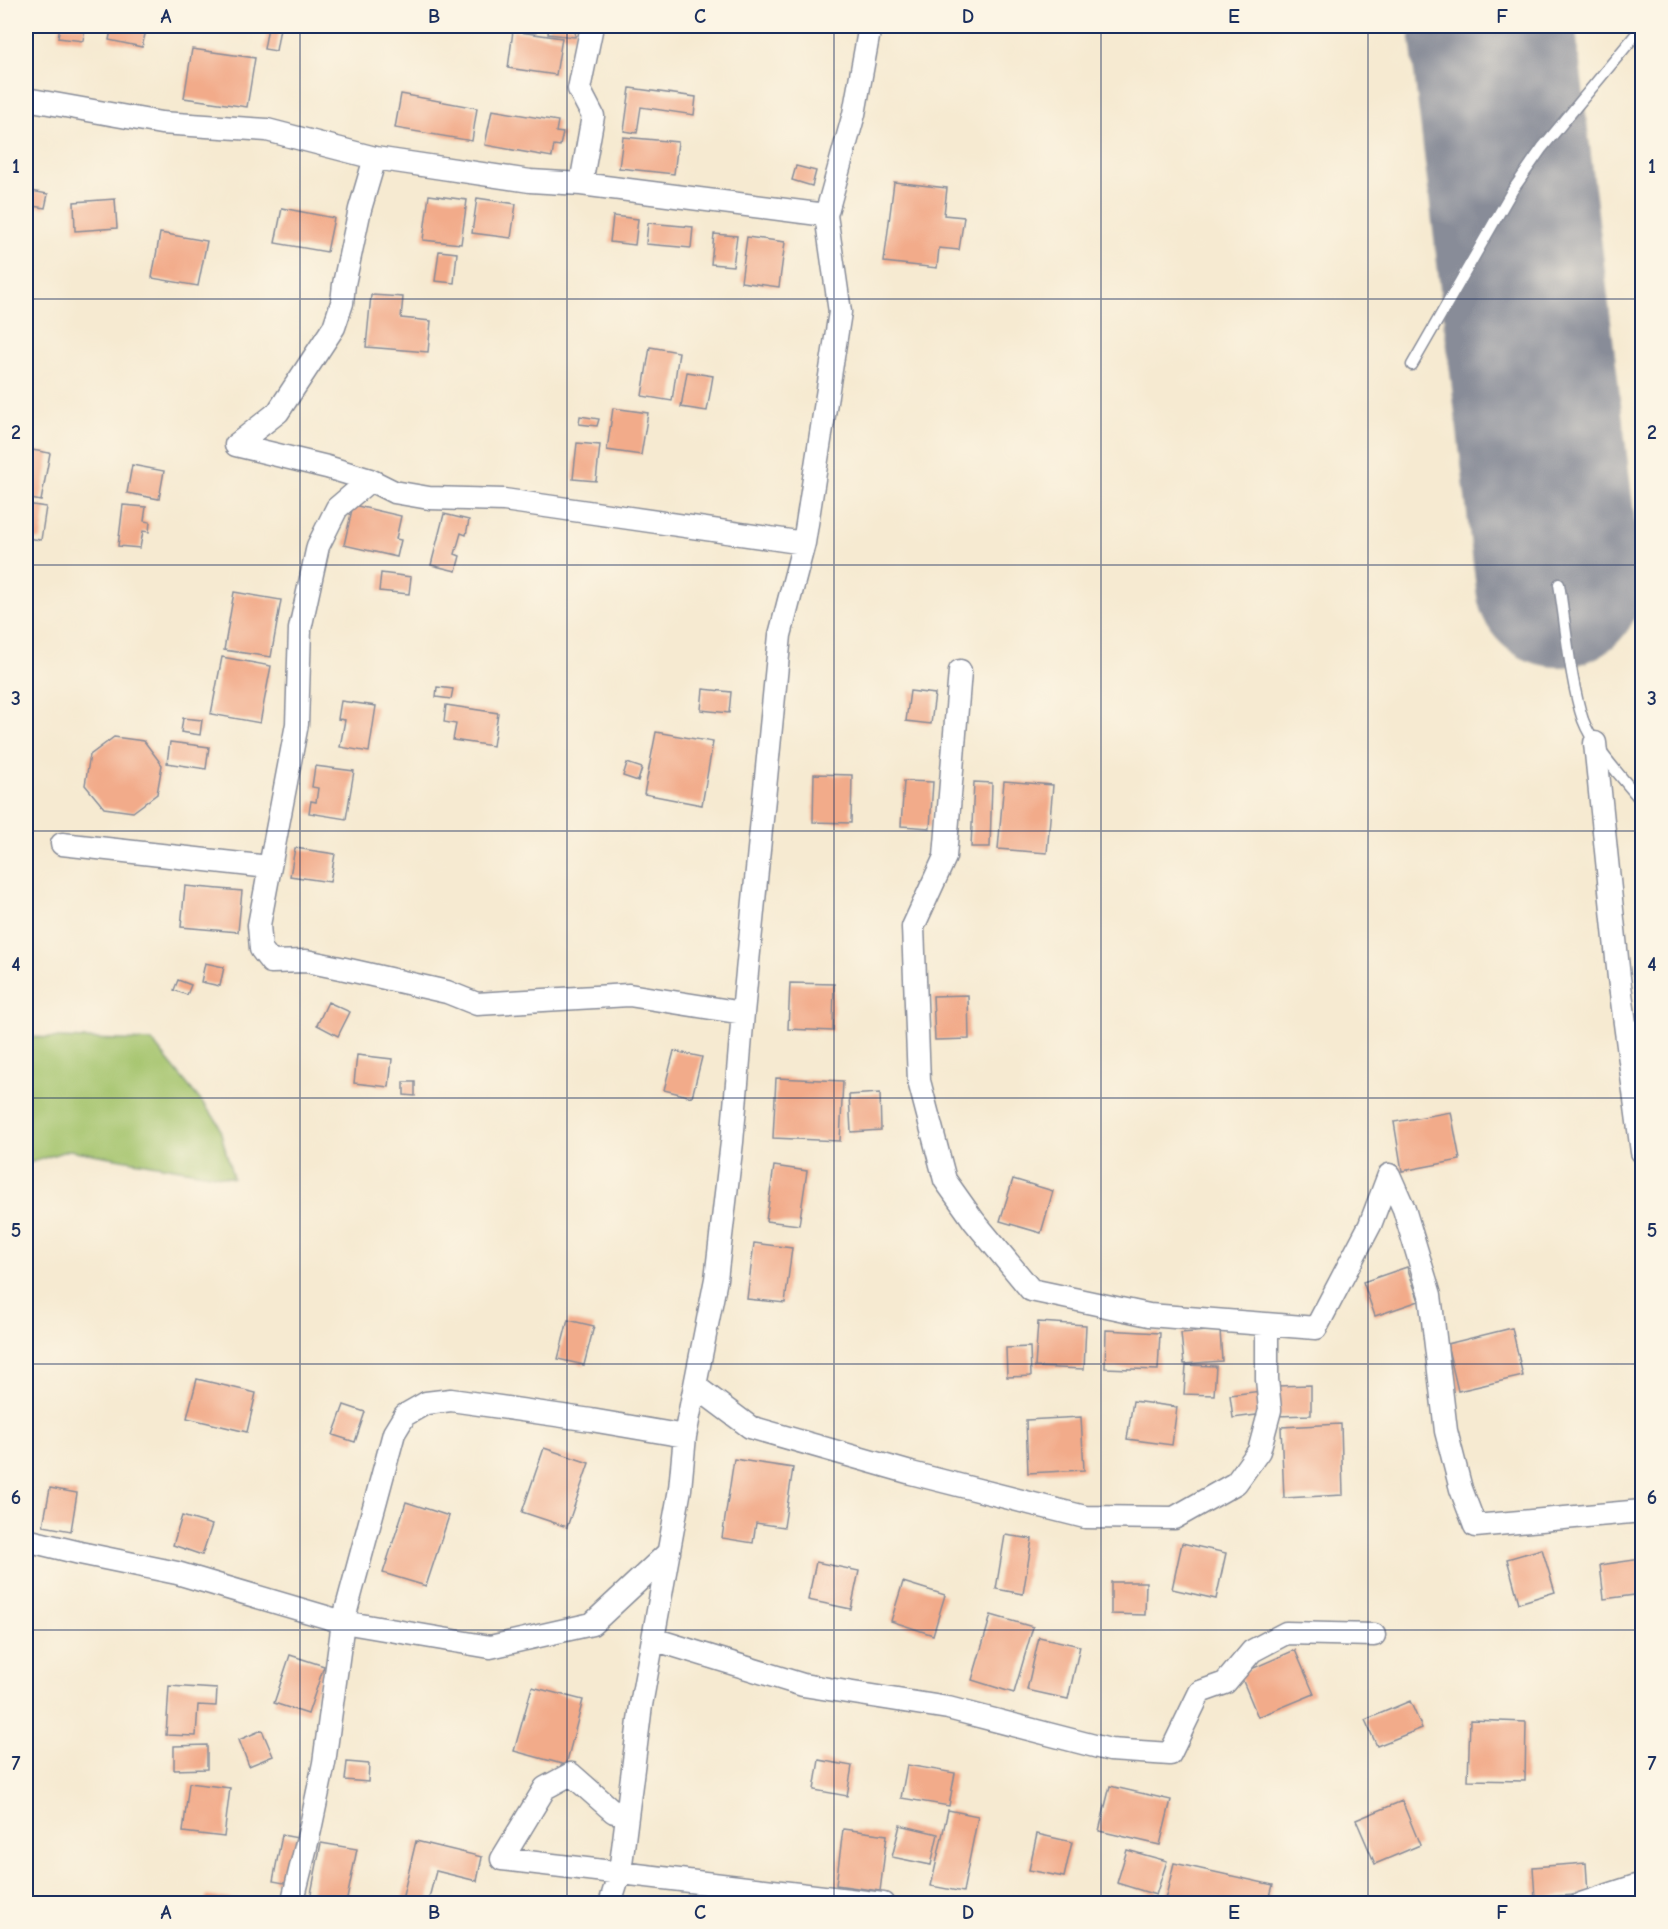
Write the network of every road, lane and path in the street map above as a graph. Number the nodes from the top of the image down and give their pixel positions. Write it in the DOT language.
graph roads {
  1 [pos="592,26"];
  2 [pos="870,26"];
  3 [pos="1642,27"];
  4 [pos="26,99"];
  5 [pos="375,158"];
  6 [pos="580,184"];
  7 [pos="826,215"];
  8 [pos="1412,364"];
  9 [pos="370,480"];
  10 [pos="804,543"];
  11 [pos="1559,584"];
  12 [pos="960,671"];
  13 [pos="1595,743"];
  14 [pos="1642,802"];
  15 [pos="62,844"];
  16 [pos="269,867"];
  17 [pos="742,1014"];
  18 [pos="1642,1152"];
  19 [pos="1267,1324"];
  20 [pos="694,1386"];
  21 [pos="685,1436"];
  22 [pos="1642,1511"];
  23 [pos="26,1540"];
  24 [pos="669,1552"];
  25 [pos="343,1622"];
  26 [pos="1374,1635"];
  27 [pos="653,1638"];
  28 [pos="628,1808"];
  29 [pos="620,1872"];
  30 [pos="1642,1884"];
  31 [pos="292,1904"];
  32 [pos="610,1904"];
  33 [pos="884,1904"];
  34 [pos="1581,1904"];
  1 -- 6 [label="street"];
  2 -- 7 [label="street"];
  3 -- 8 [label="lane"];
  4 -- 5 [label="street"];
  5 -- 6 [label="street"];
  5 -- 9 [label="street"];
  6 -- 7 [label="street"];
  7 -- 10 [label="street"];
  9 -- 10 [label="street"];
  9 -- 16 [label="street"];
  10 -- 17 [label="street"];
  11 -- 13 [label="lane"];
  12 -- 19 [label="street"];
  13 -- 14 [label="lane"];
  13 -- 18 [label="street"];
  15 -- 16 [label="street"];
  16 -- 17 [label="street"];
  17 -- 20 [label="street"];
  19 -- 20 [label="street"];
  19 -- 22 [label="street"];
  20 -- 21 [label="street"];
  21 -- 24 [label="street"];
  21 -- 25 [label="street"];
  23 -- 25 [label="street"];
  24 -- 25 [label="street"];
  24 -- 27 [label="street"];
  25 -- 31 [label="street"];
  26 -- 27 [label="street"];
  27 -- 28 [label="street"];
  28 -- 29 [label="street"];
  28 -- 29 [label="street"];
  29 -- 32 [label="street"];
  29 -- 33 [label="street"];
  30 -- 34 [label="street"];
}
